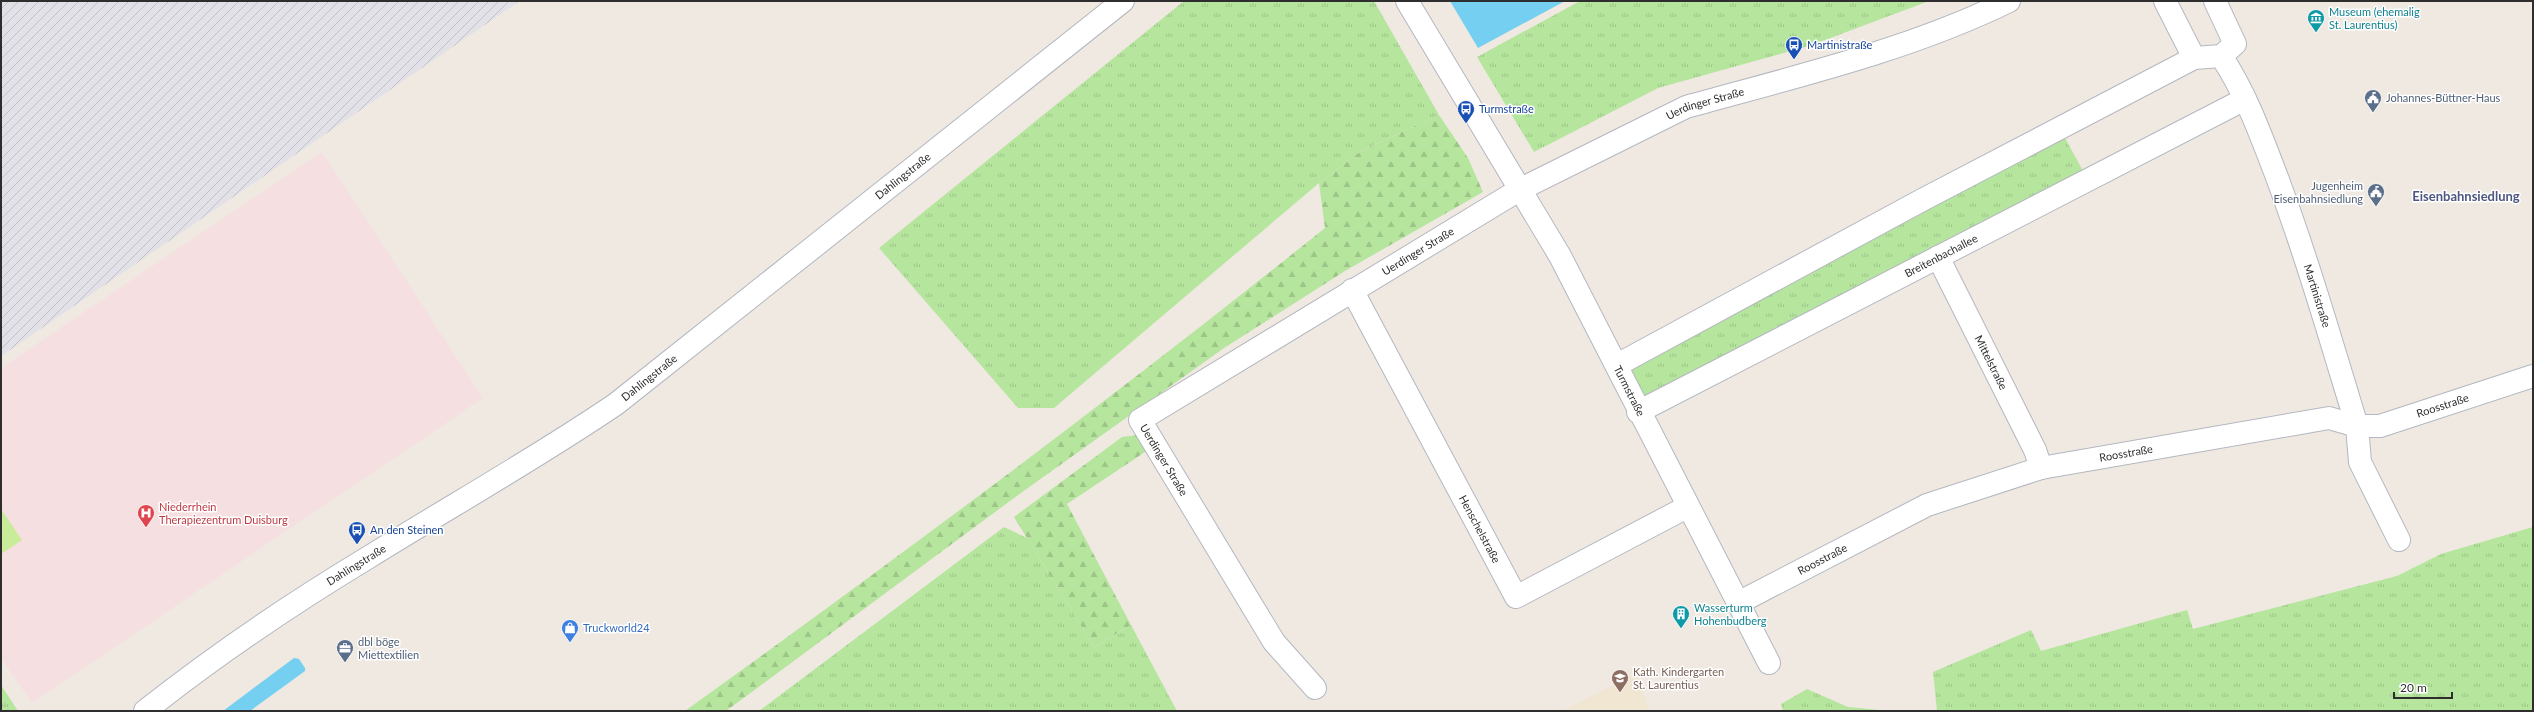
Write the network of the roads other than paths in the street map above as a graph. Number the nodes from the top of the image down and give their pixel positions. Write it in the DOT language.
graph roads {
  1 [pos="1123,1"];
  2 [pos="1407,1"];
  3 [pos="2009,1"];
  4 [pos="2165,1"];
  5 [pos="2215,1"];
  6 [pos="2228,50"];
  7 [pos="2194,58"];
  8 [pos="2245,99"];
  9 [pos="1519,190"];
  10 [pos="1938,257"];
  11 [pos="1352,290"];
  12 [pos="1617,365"];
  13 [pos="2533,376"];
  14 [pos="1638,412"];
  15 [pos="2357,426"];
  16 [pos="2041,468"];
  17 [pos="1687,507"];
  18 [pos="2399,540"];
  19 [pos="1738,603"];
  20 [pos="1769,663"];
  21 [pos="1315,688"];
  22 [pos="145,711"];
  1 -- 22 [label="street, Dahlingstraße"];
  2 -- 9 [label="street, Turmstraße"];
  3 -- 9 [label="street, Uerdinger Straße"];
  4 -- 7 [label="street"];
  5 -- 6 [label="street, Martinistraße"];
  6 -- 7 [label="street"];
  6 -- 8 [label="street, Martinistraße"];
  7 -- 12 [label="street"];
  8 -- 10 [label="street, Breitenbachallee"];
  8 -- 15 [label="street, Martinistraße"];
  9 -- 11 [label="street, Uerdinger Straße"];
  9 -- 12 [label="street, Turmstraße"];
  10 -- 14 [label="street, Breitenbachallee"];
  10 -- 16 [label="street, Mittelstraße"];
  11 -- 17 [label="street, Henschelstraße"];
  11 -- 21 [label="street, Uerdinger Straße"];
  12 -- 14 [label="street, Turmstraße"];
  13 -- 15 [label="street, Roosstraße"];
  14 -- 17 [label="street, Turmstraße"];
  15 -- 16 [label="street, Roosstraße"];
  15 -- 18 [label="street, Martinistraße"];
  16 -- 19 [label="street, Roosstraße"];
  17 -- 19 [label="street, Turmstraße"];
  19 -- 20 [label="street, Turmstraße"];
}
